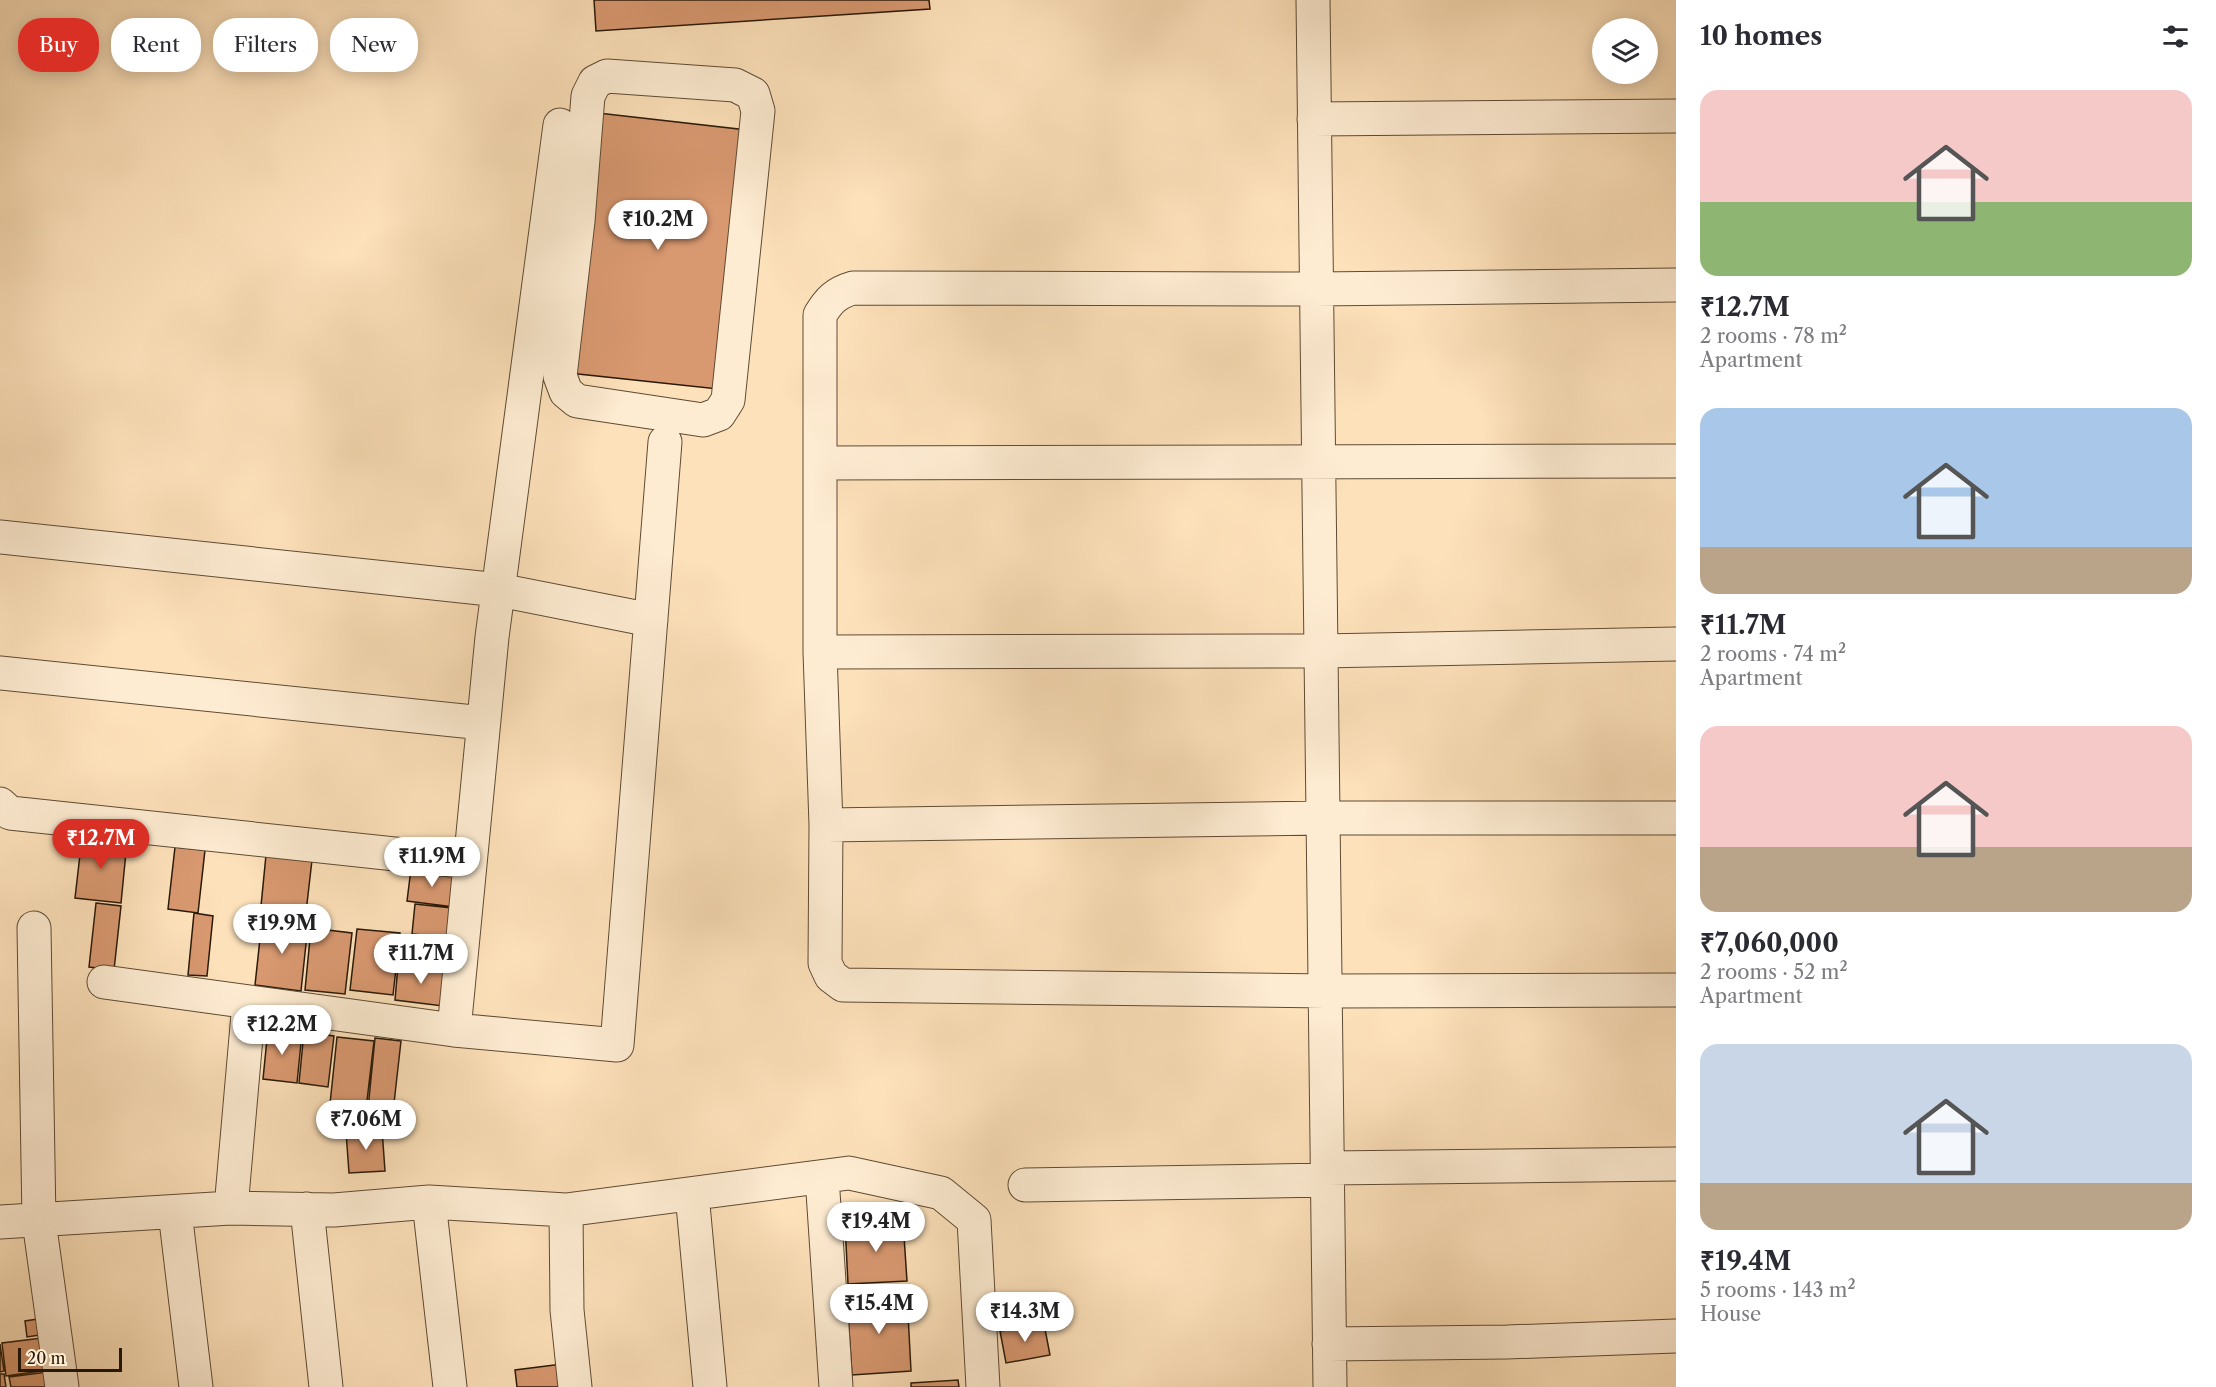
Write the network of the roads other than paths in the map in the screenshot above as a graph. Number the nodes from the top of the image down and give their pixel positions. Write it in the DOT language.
graph roads {
  1 [pos="1313,0"];
  2 [pos="1676,116"];
  3 [pos="1314,119"];
  4 [pos="560,126"];
  5 [pos="563,220"];
  6 [pos="1676,285"];
  7 [pos="1316,289"];
  8 [pos="537,296"];
  9 [pos="569,303"];
  10 [pos="665,442"];
  11 [pos="1676,461"];
  12 [pos="1320,462"];
  13 [pos="821,463"];
  14 [pos="0,537"];
  15 [pos="499,590"];
  16 [pos="651,620"];
  17 [pos="1676,644"];
  18 [pos="1322,651"];
  19 [pos="820,652"];
  20 [pos="0,673"];
  21 [pos="483,723"];
  22 [pos="0,804"];
  23 [pos="1324,818"];
  24 [pos="1676,818"];
  25 [pos="826,825"];
  26 [pos="470,862"];
  27 [pos="34,928"];
  28 [pos="104,982"];
  29 [pos="1676,990"];
  30 [pos="1326,991"];
  31 [pos="249,1003"];
  32 [pos="454,1030"];
  33 [pos="1676,1164"];
  34 [pos="1328,1174"];
  35 [pos="822,1177"];
  36 [pos="1025,1185"];
  37 [pos="692,1194"];
  38 [pos="429,1202"];
  39 [pos="231,1208"];
  40 [pos="307,1209"];
  41 [pos="566,1210"];
  42 [pos="174,1212"];
  43 [pos="39,1221"];
  44 [pos="0,1222"];
  45 [pos="1676,1336"];
  46 [pos="1329,1344"];
  47 [pos="62,1387"];
  48 [pos="196,1387"];
  49 [pos="326,1387"];
  50 [pos="450,1387"];
  51 [pos="574,1387"];
  52 [pos="710,1387"];
  53 [pos="836,1387"];
  54 [pos="983,1387"];
  55 [pos="1330,1387"];
  1 -- 3 [label="street"];
  2 -- 3 [label="street"];
  3 -- 7 [label="street"];
  4 -- 5 [label="street"];
  5 -- 8 [label="street"];
  5 -- 9 [label="street"];
  5 -- 9 [label="street"];
  6 -- 7 [label="street"];
  7 -- 12 [label="street"];
  7 -- 13 [label="street"];
  8 -- 9 [label="street"];
  8 -- 15 [label="street"];
  10 -- 16 [label="street"];
  11 -- 12 [label="street"];
  12 -- 13 [label="street"];
  12 -- 18 [label="street"];
  13 -- 19 [label="street"];
  14 -- 15 [label="street"];
  15 -- 16 [label="street"];
  15 -- 21 [label="street"];
  16 -- 32 [label="street"];
  17 -- 18 [label="street"];
  18 -- 19 [label="street"];
  18 -- 23 [label="street"];
  19 -- 25 [label="street"];
  20 -- 21 [label="street"];
  21 -- 26 [label="street"];
  22 -- 26 [label="street"];
  23 -- 24 [label="street"];
  23 -- 25 [label="street"];
  23 -- 30 [label="street"];
  25 -- 30 [label="street"];
  26 -- 32 [label="street"];
  27 -- 43 [label="street"];
  28 -- 31 [label="street"];
  29 -- 30 [label="street"];
  30 -- 34 [label="street"];
  31 -- 32 [label="street"];
  31 -- 39 [label="street"];
  33 -- 34 [label="street"];
  34 -- 36 [label="street"];
  34 -- 46 [label="street"];
  35 -- 37 [label="street"];
  35 -- 53 [label="street"];
  35 -- 54 [label="street"];
  37 -- 41 [label="street"];
  37 -- 52 [label="street"];
  38 -- 40 [label="street"];
  38 -- 41 [label="street"];
  38 -- 50 [label="street"];
  39 -- 40 [label="street"];
  39 -- 42 [label="street"];
  40 -- 49 [label="street"];
  41 -- 51 [label="street"];
  42 -- 43 [label="street"];
  42 -- 48 [label="street"];
  43 -- 44 [label="street"];
  43 -- 47 [label="street"];
  45 -- 46 [label="street"];
  46 -- 55 [label="street"];
}
